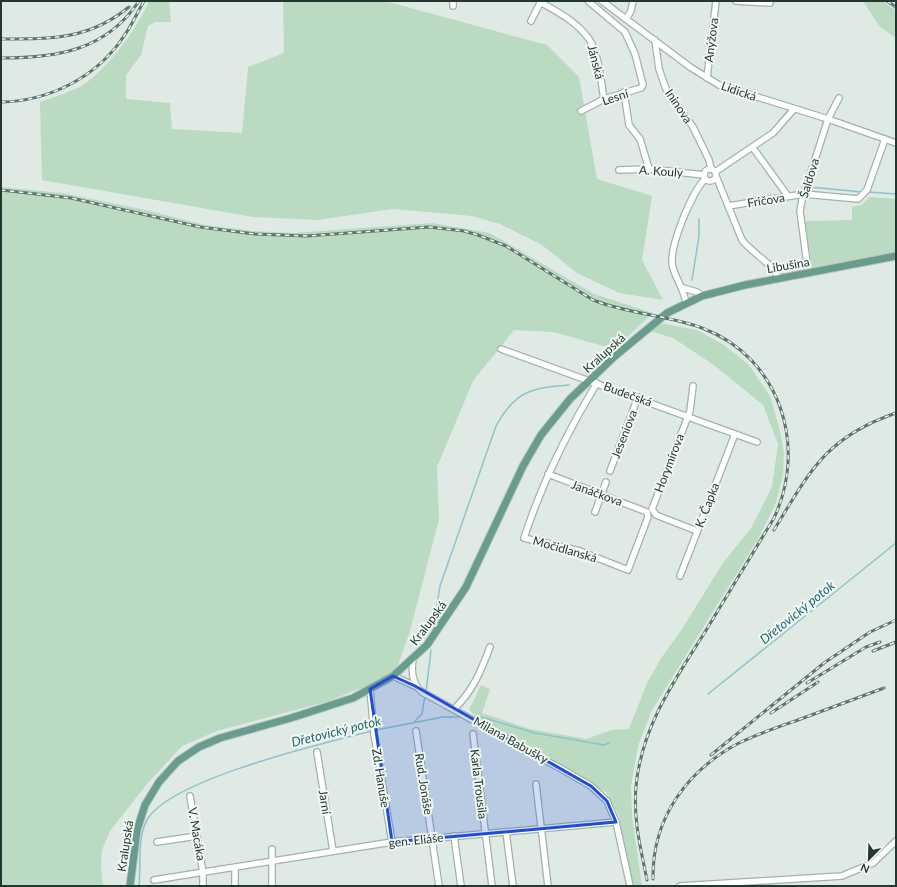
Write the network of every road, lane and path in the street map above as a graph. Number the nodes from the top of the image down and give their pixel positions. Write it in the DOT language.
graph roads {
  1 [pos="588,1"];
  2 [pos="602,1"];
  3 [pos="633,1"];
  4 [pos="716,1"];
  5 [pos="736,1"];
  6 [pos="541,2"];
  7 [pos="770,3"];
  8 [pos="626,19"];
  9 [pos="531,21"];
  10 [pos="655,40"];
  11 [pos="707,78"];
  12 [pos="624,92"];
  13 [pos="839,98"];
  14 [pos="604,99"];
  15 [pos="794,109"];
  16 [pos="581,111"];
  17 [pos="828,119"];
  18 [pos="885,139"];
  19 [pos="896,143"];
  20 [pos="753,148"];
  21 [pos="650,169"];
  22 [pos="619,170"];
  23 [pos="714,172"];
  24 [pos="705,177"];
  25 [pos="804,194"];
  26 [pos="788,196"];
  27 [pos="728,206"];
  28 [pos="896,256"];
  29 [pos="807,263"];
  30 [pos="779,278"];
  31 [pos="682,288"];
  32 [pos="702,296"];
  33 [pos="686,303"];
  34 [pos="501,349"];
  35 [pos="590,381"];
  36 [pos="597,383"];
  37 [pos="693,386"];
  38 [pos="638,398"];
  39 [pos="687,415"];
  40 [pos="734,434"];
  41 [pos="757,442"];
  42 [pos="610,471"];
  43 [pos="548,474"];
  44 [pos="606,482"];
  45 [pos="601,494"];
  46 [pos="595,512"];
  47 [pos="697,531"];
  48 [pos="524,538"];
  49 [pos="628,570"];
  50 [pos="680,576"];
  51 [pos="490,647"];
  52 [pos="413,659"];
  53 [pos="393,676"];
  54 [pos="415,686"];
  55 [pos="370,689"];
  56 [pos="454,709"];
  57 [pos="416,731"];
  58 [pos="473,734"];
  59 [pos="317,752"];
  60 [pos="536,784"];
  61 [pos="190,796"];
  62 [pos="616,822"];
  63 [pos="541,829"];
  64 [pos="506,832"];
  65 [pos="486,834"];
  66 [pos="197,836"];
  67 [pos="454,836"];
  68 [pos="433,837"];
  69 [pos="896,841"];
  70 [pos="157,842"];
  71 [pos="392,842"];
  72 [pos="272,849"];
  73 [pos="333,851"];
  74 [pos="272,862"];
  75 [pos="235,868"];
  76 [pos="203,873"];
  77 [pos="167,879"];
  78 [pos="154,880"];
  79 [pos="130,886"];
  80 [pos="167,886"];
  81 [pos="203,886"];
  82 [pos="235,886"];
  83 [pos="272,886"];
  84 [pos="439,886"];
  85 [pos="461,886"];
  86 [pos="492,886"];
  87 [pos="513,886"];
  88 [pos="548,886"];
  89 [pos="630,886"];
  90 [pos="680,886"];
  1 -- 12 [label="street, Lesní"];
  2 -- 8 [label="street, Lidická"];
  3 -- 8 [label="street"];
  4 -- 11 [label="street, Anýžova"];
  5 -- 7 [label="street"];
  6 -- 9 [label="street"];
  6 -- 14 [label="street, Jánská"];
  8 -- 10 [label="street, Lidická"];
  10 -- 11 [label="street, Lidická"];
  10 -- 23 [label="street, Ininova"];
  11 -- 15 [label="street, Lidická"];
  12 -- 14 [label="street, Lesní"];
  12 -- 21 [label="street"];
  13 -- 17 [label="street, Šaldova"];
  14 -- 16 [label="street, Lesní"];
  15 -- 17 [label="street, Lidická"];
  15 -- 20 [label="street"];
  17 -- 18 [label="street, Lidická"];
  17 -- 25 [label="street, Šaldova"];
  18 -- 19 [label="street, Lidická"];
  18 -- 25 [label="street, Fričova"];
  20 -- 23 [label="street"];
  20 -- 26 [label="street"];
  21 -- 22 [label="street, A. Kouly"];
  21 -- 24 [label="street, A. Kouly"];
  23 -- 24 [label="street"];
  23 -- 24 [label="street"];
  23 -- 27 [label="street, Ininova"];
  24 -- 31 [label="street"];
  25 -- 26 [label="street, Fričova"];
  25 -- 29 [label="street, Šaldova"];
  26 -- 27 [label="street, Fričova"];
  27 -- 30 [label="street, Ininova"];
  28 -- 30 [label="main road, Libušina"];
  30 -- 32 [label="main road, Libušina"];
  31 -- 32 [label="street"];
  31 -- 33 [label="street"];
  32 -- 33 [label="main road, Libušina"];
  33 -- 35 [label="main road, Kralupská"];
  34 -- 35 [label="street, Budečská"];
  35 -- 36 [label="street, Budečská"];
  35 -- 52 [label="main road, Kralupská"];
  36 -- 38 [label="street, Budečská"];
  36 -- 43 [label="street, Kralupská"];
  37 -- 39 [label="street"];
  38 -- 39 [label="street, Budečská"];
  38 -- 42 [label="street, Jeseniova"];
  39 -- 40 [label="street, Budečská"];
  39 -- 47 [label="street, Horymírova"];
  40 -- 41 [label="street, Budečská"];
  40 -- 47 [label="street, K. Čapka"];
  43 -- 45 [label="street, Janáčkova"];
  43 -- 48 [label="street, Kralupská"];
  44 -- 45 [label="street"];
  45 -- 46 [label="street"];
  45 -- 49 [label="street, Janáčkova"];
  47 -- 50 [label="street, K. Čapka"];
  48 -- 49 [label="street, Močidlanská"];
  51 -- 56 [label="street"];
  52 -- 53 [label="main road, Kralupská"];
  52 -- 54 [label="street"];
  53 -- 54 [label="street, Milana Babušky"];
  53 -- 55 [label="main road, Kralupská"];
  54 -- 56 [label="street, Milana Babušky"];
  55 -- 71 [label="street, Zd. Hanuše"];
  55 -- 79 [label="main road, Kralupská"];
  56 -- 62 [label="street, Milana Babušky"];
  57 -- 68 [label="street, Rud. Jonáše"];
  58 -- 65 [label="street, Karla Trousila"];
  59 -- 73 [label="street, Jarní"];
  60 -- 63 [label="street"];
  61 -- 66 [label="street, V. Macáka"];
  62 -- 63 [label="street, gen. Eliáše"];
  62 -- 89 [label="street"];
  63 -- 64 [label="street, gen. Eliáše"];
  63 -- 88 [label="street"];
  64 -- 65 [label="street, gen. Eliáše"];
  64 -- 87 [label="street"];
  65 -- 67 [label="street, gen. Eliáše"];
  65 -- 86 [label="street, Karla Trousila"];
  66 -- 70 [label="street"];
  66 -- 76 [label="street, V. Macáka"];
  67 -- 68 [label="street, gen. Eliáše"];
  67 -- 85 [label="street"];
  68 -- 71 [label="street, gen. Eliáše"];
  68 -- 84 [label="street, Rud. Jonáše"];
  69 -- 90 [label="street"];
  71 -- 73 [label="street, gen. Eliáše"];
  72 -- 74 [label="street"];
  73 -- 74 [label="street, gen. Eliáše"];
  74 -- 75 [label="street, gen. Eliáše"];
  74 -- 83 [label="street"];
  75 -- 76 [label="street, gen. Eliáše"];
  75 -- 82 [label="street"];
  76 -- 77 [label="street, gen. Eliáše"];
  76 -- 81 [label="street, V. Macáka"];
  77 -- 78 [label="street, gen. Eliáše"];
  77 -- 80 [label="street"];
}
